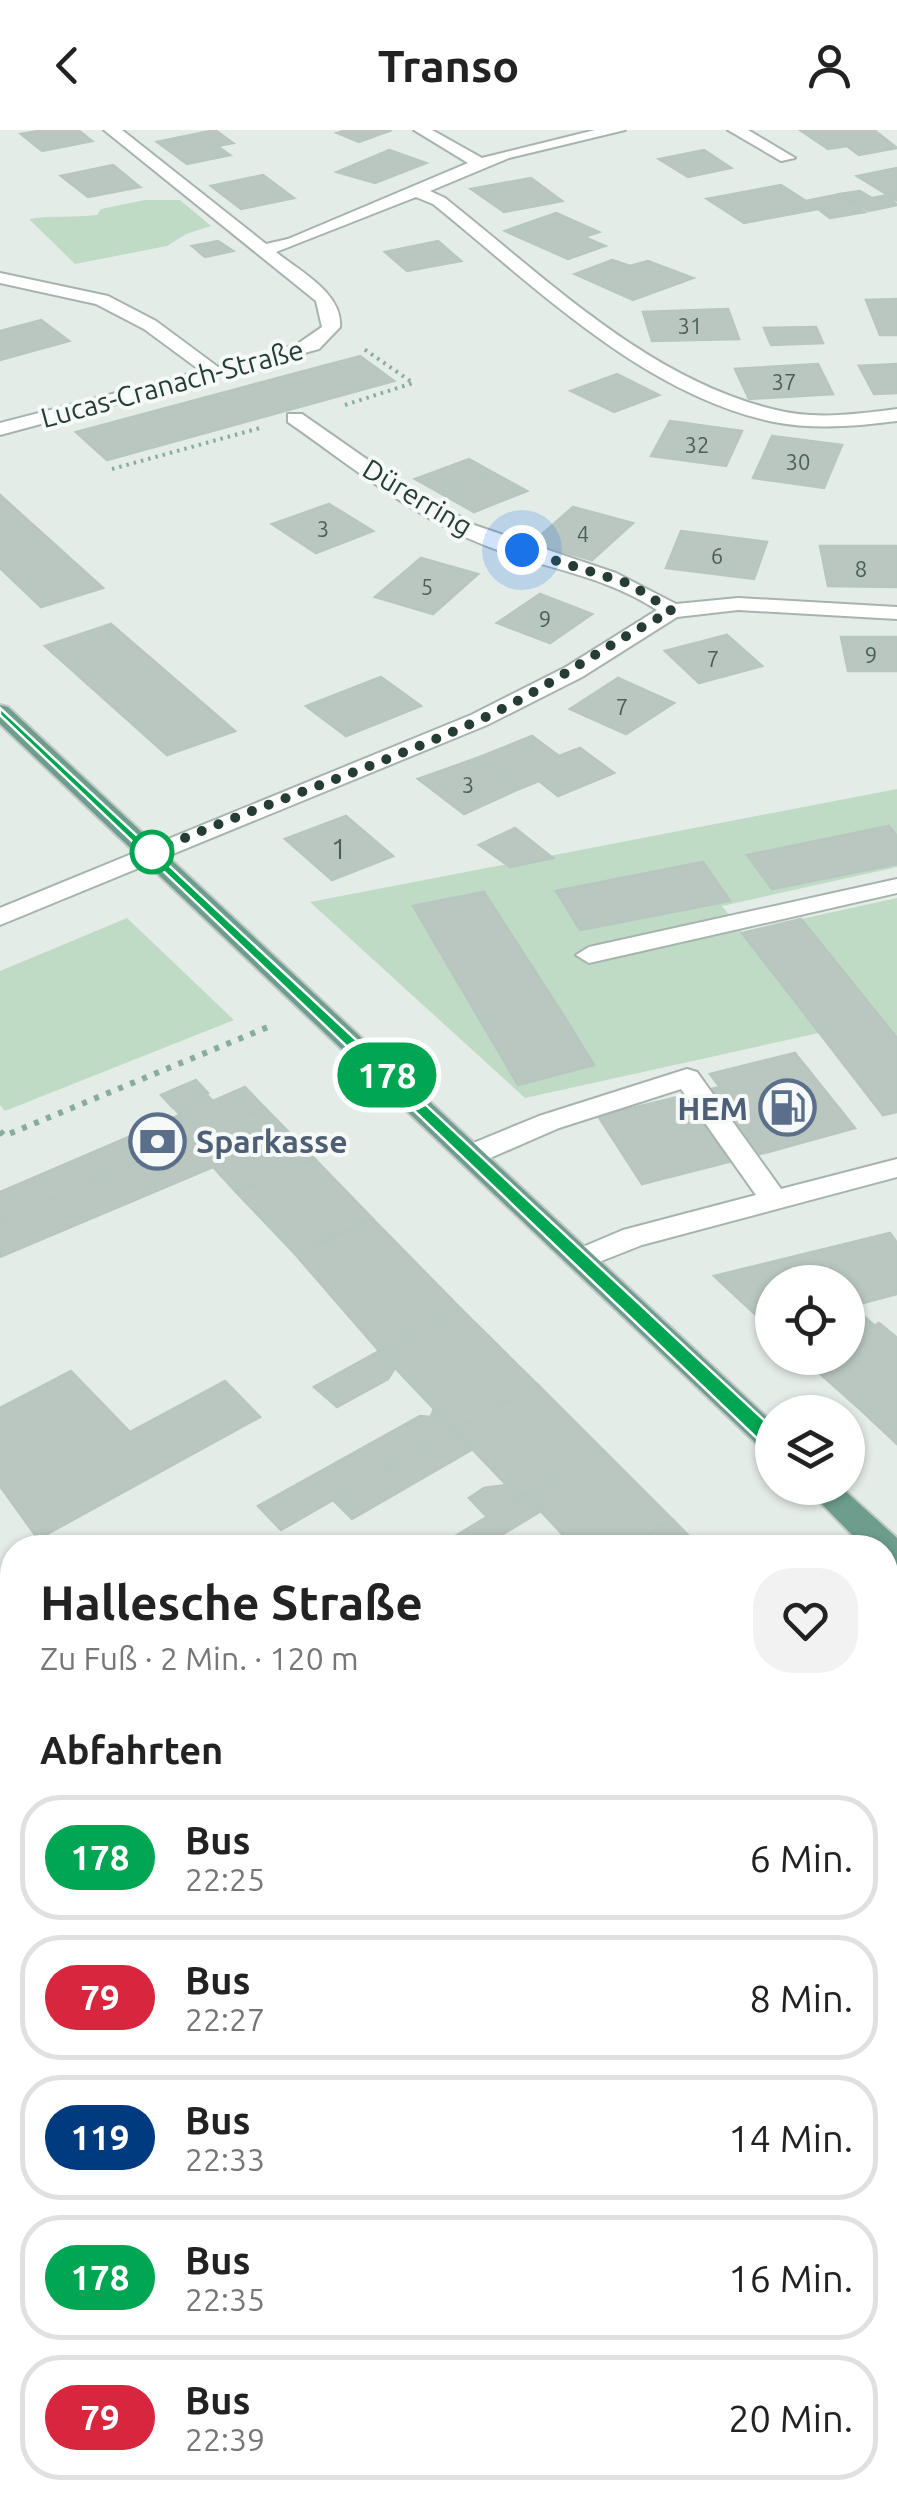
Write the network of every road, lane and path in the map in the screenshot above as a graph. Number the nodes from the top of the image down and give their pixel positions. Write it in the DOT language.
graph roads {
  1 [pos="112,130"];
  2 [pos="422,130"];
  3 [pos="616,130"];
  4 [pos="736,130"];
  5 [pos="786,158"];
  6 [pos="481,163"];
  7 [pos="417,192"];
  8 [pos="262,250"];
  9 [pos="0,278"];
  10 [pos="215,373"];
  11 [pos="897,415"];
  12 [pos="296,418"];
  13 [pos="0,429"];
  14 [pos="672,611"];
  15 [pos="897,612"];
  16 [pos="0,712"];
  17 [pos="152,852"];
  18 [pos="897,886"];
  19 [pos="0,917"];
  20 [pos="589,955"];
  21 [pos="315,1008"];
  22 [pos="0,1131"];
  23 [pos="471,1154"];
  24 [pos="897,1168"];
  25 [pos="775,1201"];
  26 [pos="582,1259"];
  27 [pos="755,1424"];
  28 [pos="840,1505"];
  29 [pos="872,1535"];
  1 -- 8 [label="street"];
  2 -- 6 [label="street"];
  3 -- 6 [label="street"];
  4 -- 5 [label="street"];
  6 -- 7 [label="street"];
  7 -- 8 [label="street"];
  7 -- 11 [label="street"];
  8 -- 10 [label="street, Lucas-Cranach-Straße"];
  9 -- 10 [label="street"];
  10 -- 13 [label="street, Lucas-Cranach-Straße"];
  12 -- 14 [label="street, Dürerring"];
  14 -- 15 [label="street"];
  14 -- 17 [label="street"];
  16 -- 17 [label="main road"];
  17 -- 19 [label="street"];
  17 -- 21 [label="main road"];
  18 -- 20 [label="street"];
  21 -- 22 [label="path"];
  21 -- 23 [label="main road"];
  23 -- 25 [label="street"];
  23 -- 26 [label="main road"];
  24 -- 25 [label="street"];
  25 -- 26 [label="street"];
  26 -- 27 [label="main road"];
  28 -- 29 [label="main road"];
}
